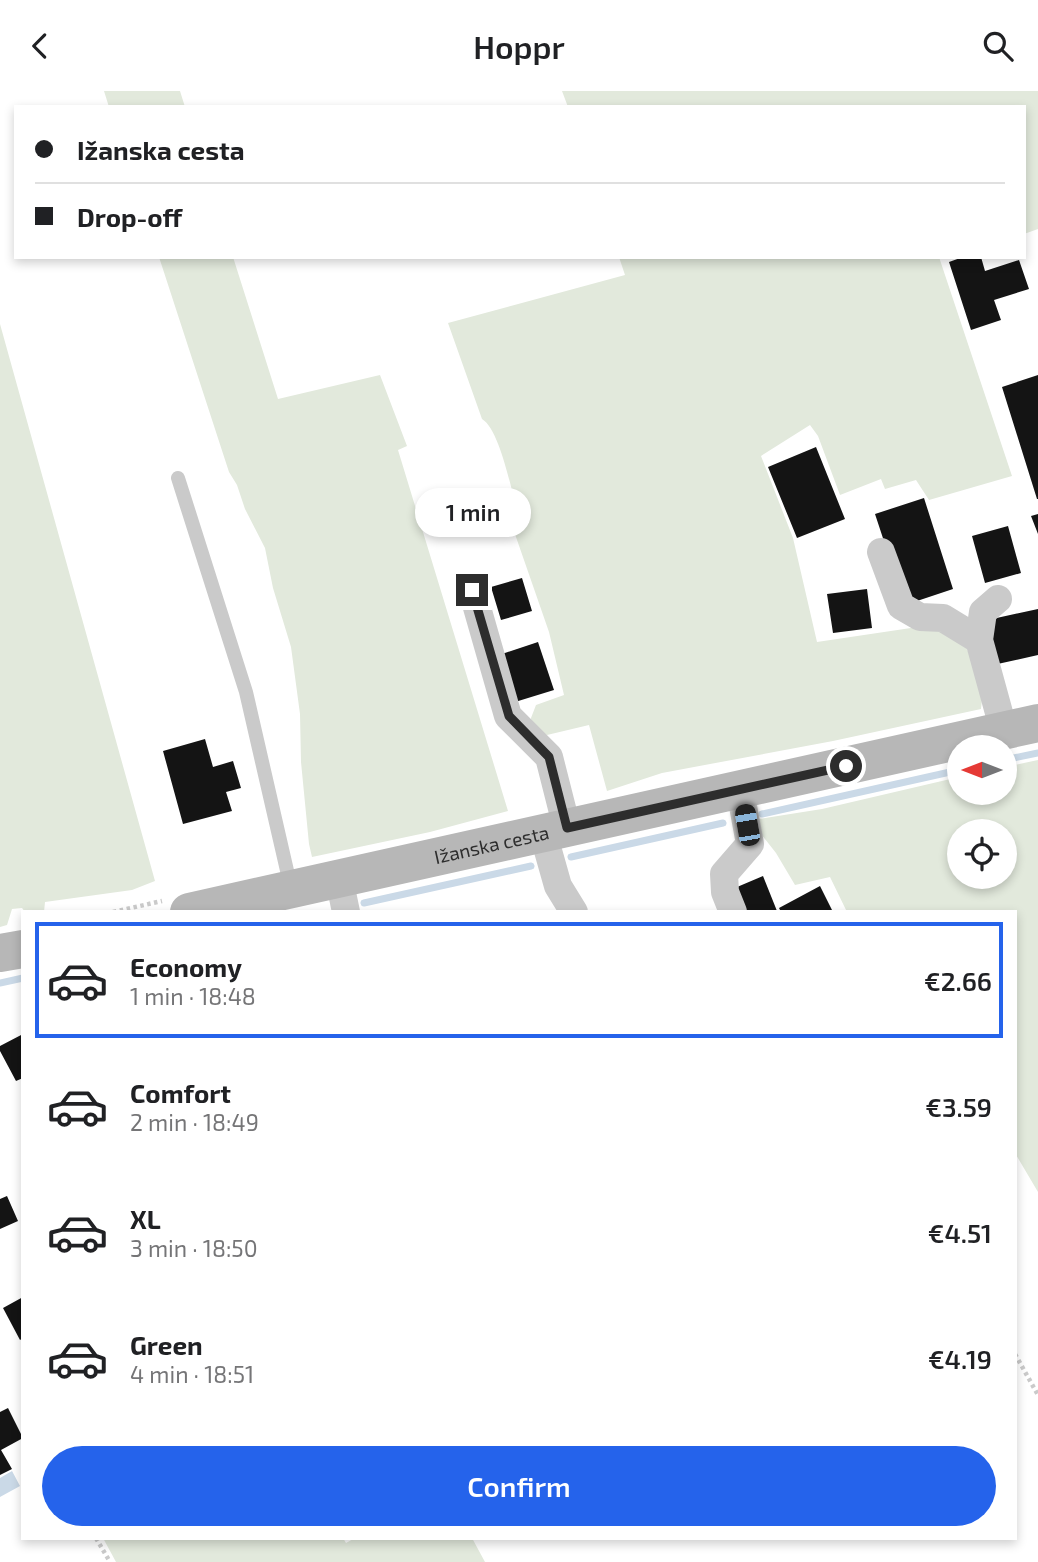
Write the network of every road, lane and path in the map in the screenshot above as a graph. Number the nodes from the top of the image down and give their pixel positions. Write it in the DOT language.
graph roads {
  1 [pos="178,478"];
  2 [pos="881,552"];
  3 [pos="472,590"];
  4 [pos="999,599"];
  5 [pos="979,640"];
  6 [pos="1021,727"];
  7 [pos="740,790"];
  8 [pos="555,830"];
  9 [pos="291,889"];
  10 [pos="342,895"];
  11 [pos="198,910"];
  12 [pos="573,910"];
  13 [pos="732,910"];
  14 [pos="21,949"];
  15 [pos="0,953"];
  16 [pos="1017,1358"];
  17 [pos="1038,1395"];
  18 [pos="97,1540"];
  19 [pos="110,1562"];
  1 -- 9 [label="lane"];
  2 -- 5 [label="street"];
  3 -- 8 [label="street"];
  4 -- 5 [label="street"];
  5 -- 6 [label="street"];
  6 -- 7 [label="street, Ižanska cesta"];
  7 -- 8 [label="street, Ižanska cesta"];
  7 -- 13 [label="street"];
  8 -- 10 [label="street, Ižanska cesta"];
  8 -- 12 [label="street"];
  9 -- 10 [label="street, Ižanska cesta"];
  9 -- 11 [label="street, Ižanska cesta"];
  14 -- 15 [label="street"];
  16 -- 17 [label="path"];
  18 -- 19 [label="path"];
}
